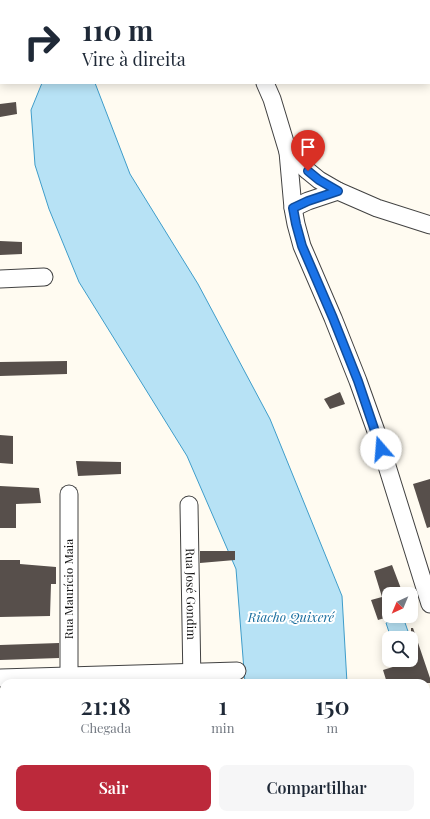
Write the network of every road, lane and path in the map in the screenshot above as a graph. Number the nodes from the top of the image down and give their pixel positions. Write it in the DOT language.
graph roads {
  1 [pos="265,84"];
  2 [pos="288,152"];
  3 [pos="338,191"];
  4 [pos="293,208"];
  5 [pos="430,225"];
  6 [pos="44,277"];
  7 [pos="0,279"];
  8 [pos="69,494"];
  9 [pos="189,505"];
  10 [pos="430,604"];
  11 [pos="236,671"];
  12 [pos="0,678"];
  13 [pos="192,678"];
  14 [pos="34,679"];
  15 [pos="69,679"];
  16 [pos="130,679"];
  1 -- 2 [label="street"];
  2 -- 3 [label="street"];
  2 -- 4 [label="street"];
  3 -- 4 [label="street"];
  3 -- 5 [label="street"];
  4 -- 10 [label="street"];
  6 -- 7 [label="street"];
  8 -- 15 [label="street, Rua Maurício Maia"];
  9 -- 13 [label="street, Rua José Gondim"];
  11 -- 13 [label="street"];
  12 -- 14 [label="street"];
  13 -- 16 [label="street"];
}
